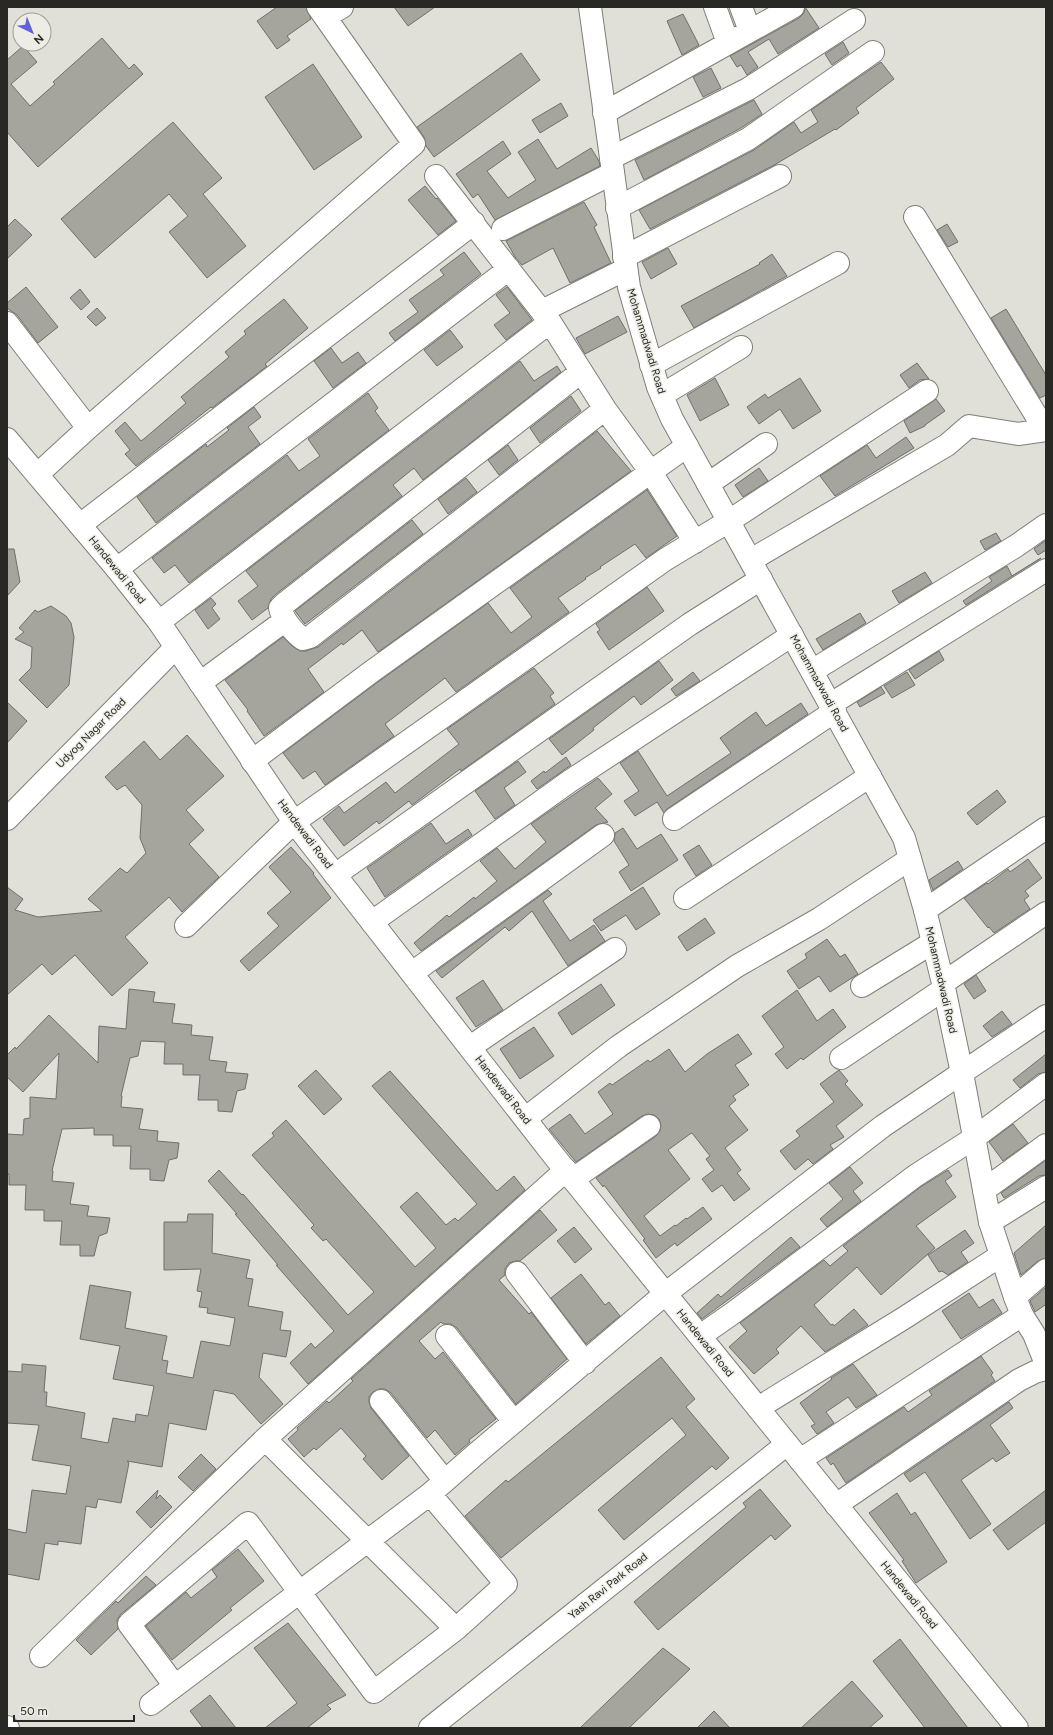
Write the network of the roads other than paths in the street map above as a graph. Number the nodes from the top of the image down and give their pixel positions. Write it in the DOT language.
graph roads {
  1 [pos="590,7"];
  2 [pos="715,7"];
  3 [pos="741,7"];
  4 [pos="793,7"];
  5 [pos="328,10"];
  6 [pos="854,20"];
  7 [pos="750,31"];
  8 [pos="728,43"];
  9 [pos="873,52"];
  10 [pos="604,113"];
  11 [pos="612,166"];
  12 [pos="436,176"];
  13 [pos="780,176"];
  14 [pos="617,208"];
  15 [pos="915,217"];
  16 [pos="474,223"];
  17 [pos="503,229"];
  18 [pos="625,263"];
  19 [pos="838,263"];
  20 [pos="509,269"];
  21 [pos="546,316"];
  22 [pos="7,323"];
  23 [pos="741,347"];
  24 [pos="651,365"];
  25 [pos="581,372"];
  26 [pos="927,391"];
  27 [pos="662,395"];
  28 [pos="605,410"];
  29 [pos="88,428"];
  30 [pos="1046,430"];
  31 [pos="7,439"];
  32 [pos="766,444"];
  33 [pos="687,446"];
  34 [pos="650,471"];
  35 [pos="38,474"];
  36 [pos="708,484"];
  37 [pos="729,521"];
  38 [pos="80,525"];
  39 [pos="1046,525"];
  40 [pos="695,542"];
  41 [pos="117,569"];
  42 [pos="756,569"];
  43 [pos="1046,570"];
  44 [pos="159,622"];
  45 [pos="276,627"];
  46 [pos="792,635"];
  47 [pos="176,647"];
  48 [pos="812,671"];
  49 [pos="200,683"];
  50 [pos="833,708"];
  51 [pos="252,761"];
  52 [pos="870,776"];
  53 [pos="7,819"];
  54 [pos="674,819"];
  55 [pos="294,822"];
  56 [pos="1046,828"];
  57 [pos="603,835"];
  58 [pos="910,859"];
  59 [pos="335,875"];
  60 [pos="686,898"];
  61 [pos="925,910"];
  62 [pos="1046,913"];
  63 [pos="372,922"];
  64 [pos="186,926"];
  65 [pos="932,943"];
  66 [pos="615,949"];
  67 [pos="412,973"];
  68 [pos="862,986"];
  69 [pos="943,986"];
  70 [pos="1046,1016"];
  71 [pos="470,1048"];
  72 [pos="841,1058"];
  73 [pos="962,1074"];
  74 [pos="1046,1084"];
  75 [pos="526,1118"];
  76 [pos="649,1126"];
  77 [pos="974,1138"];
  78 [pos="1046,1145"];
  79 [pos="569,1175"];
  80 [pos="1046,1187"];
  81 [pos="984,1190"];
  82 [pos="990,1222"];
  83 [pos="1000,1256"];
  84 [pos="1046,1270"];
  85 [pos="517,1273"];
  86 [pos="665,1294"];
  87 [pos="1018,1306"];
  88 [pos="1040,1330"];
  89 [pos="447,1336"];
  90 [pos="700,1336"];
  91 [pos="585,1363"];
  92 [pos="1046,1364"];
  93 [pos="1046,1369"];
  94 [pos="381,1401"];
  95 [pos="758,1408"];
  96 [pos="514,1422"];
  97 [pos="265,1439"];
  98 [pos="793,1452"];
  99 [pos="438,1487"];
  100 [pos="836,1505"];
  101 [pos="368,1541"];
  102 [pos="299,1593"];
  103 [pos="456,1629"];
  104 [pos="41,1656"];
  105 [pos="175,1686"];
  106 [pos="151,1704"];
  107 [pos="430,1728"];
  108 [pos="1017,1728"];
  1 -- 10 [label="street, Mohammadwadi Road"];
  2 -- 8 [label="street"];
  3 -- 7 [label="street"];
  4 -- 7 [label="street"];
  5 -- 29 [label="street"];
  6 -- 11 [label="street"];
  7 -- 8 [label="street"];
  8 -- 10 [label="street"];
  9 -- 14 [label="street"];
  10 -- 11 [label="street, Mohammadwadi Road"];
  11 -- 14 [label="street, Mohammadwadi Road"];
  11 -- 17 [label="street"];
  12 -- 16 [label="street"];
  13 -- 18 [label="street"];
  14 -- 18 [label="street, Mohammadwadi Road"];
  15 -- 30 [label="street"];
  16 -- 20 [label="street"];
  16 -- 38 [label="street"];
  18 -- 21 [label="street"];
  18 -- 24 [label="street, Mohammadwadi Road"];
  19 -- 24 [label="street"];
  20 -- 21 [label="street"];
  20 -- 41 [label="street"];
  21 -- 25 [label="street"];
  21 -- 44 [label="street"];
  22 -- 29 [label="street"];
  23 -- 27 [label="street"];
  24 -- 27 [label="street, Mohammadwadi Road"];
  25 -- 28 [label="street"];
  25 -- 28 [label="street"];
  26 -- 37 [label="street"];
  27 -- 33 [label="street, Mohammadwadi Road"];
  28 -- 34 [label="street"];
  29 -- 35 [label="street"];
  30 -- 42 [label="street"];
  31 -- 35 [label="street, Handewadi Road"];
  32 -- 36 [label="street"];
  33 -- 34 [label="street"];
  33 -- 36 [label="street, Mohammadwadi Road"];
  34 -- 40 [label="street"];
  34 -- 51 [label="street"];
  35 -- 38 [label="street, Handewadi Road"];
  36 -- 37 [label="street, Mohammadwadi Road"];
  37 -- 40 [label="street"];
  37 -- 42 [label="street, Mohammadwadi Road"];
  38 -- 41 [label="street, Handewadi Road"];
  39 -- 48 [label="street"];
  40 -- 55 [label="street"];
  41 -- 44 [label="street, Handewadi Road"];
  42 -- 46 [label="street, Mohammadwadi Road"];
  42 -- 59 [label="street"];
  43 -- 50 [label="street"];
  44 -- 47 [label="street, Handewadi Road"];
  45 -- 49 [label="street"];
  46 -- 48 [label="street, Mohammadwadi Road"];
  46 -- 63 [label="street"];
  47 -- 49 [label="street, Handewadi Road"];
  47 -- 53 [label="street, Udyog Nagar Road"];
  48 -- 50 [label="street, Mohammadwadi Road"];
  49 -- 51 [label="street, Handewadi Road"];
  50 -- 52 [label="street, Mohammadwadi Road"];
  50 -- 54 [label="street"];
  51 -- 55 [label="street, Handewadi Road"];
  52 -- 58 [label="street, Mohammadwadi Road"];
  52 -- 60 [label="street"];
  55 -- 59 [label="street, Handewadi Road"];
  55 -- 64 [label="street"];
  56 -- 61 [label="street"];
  57 -- 67 [label="street"];
  58 -- 61 [label="street, Mohammadwadi Road"];
  58 -- 75 [label="street"];
  59 -- 63 [label="street, Handewadi Road"];
  61 -- 65 [label="street, Mohammadwadi Road"];
  62 -- 69 [label="street"];
  63 -- 67 [label="street, Handewadi Road"];
  65 -- 68 [label="street"];
  65 -- 69 [label="street, Mohammadwadi Road"];
  66 -- 71 [label="street"];
  67 -- 71 [label="street, Handewadi Road"];
  69 -- 72 [label="street"];
  69 -- 73 [label="street, Mohammadwadi Road"];
  70 -- 73 [label="street"];
  71 -- 75 [label="street, Handewadi Road"];
  73 -- 77 [label="street, Mohammadwadi Road"];
  73 -- 86 [label="street"];
  74 -- 77 [label="street"];
  75 -- 79 [label="street, Handewadi Road"];
  76 -- 79 [label="street"];
  77 -- 81 [label="street, Mohammadwadi Road"];
  77 -- 90 [label="street"];
  78 -- 81 [label="street"];
  79 -- 86 [label="street, Handewadi Road"];
  79 -- 97 [label="street"];
  80 -- 82 [label="street"];
  81 -- 82 [label="street, Mohammadwadi Road"];
  82 -- 83 [label="street, Mohammadwadi Road"];
  83 -- 87 [label="street, Mohammadwadi Road"];
  83 -- 95 [label="street"];
  84 -- 87 [label="street, Yash Ravi Park Road"];
  85 -- 91 [label="street"];
  86 -- 90 [label="street, Handewadi Road"];
  86 -- 91 [label="street"];
  87 -- 88 [label="street, Mohammadwadi Road"];
  87 -- 98 [label="street, Yash Ravi Park Road"];
  88 -- 92 [label="street, Mohammadwadi Road"];
  89 -- 96 [label="street"];
  90 -- 95 [label="street, Handewadi Road"];
  91 -- 96 [label="street"];
  93 -- 100 [label="street"];
  94 -- 99 [label="street"];
  95 -- 98 [label="street, Handewadi Road"];
  96 -- 99 [label="street"];
  97 -- 101 [label="street"];
  97 -- 104 [label="street"];
  98 -- 100 [label="street, Handewadi Road"];
  98 -- 107 [label="street, Yash Ravi Park Road"];
  99 -- 101 [label="street"];
  99 -- 103 [label="street"];
  100 -- 108 [label="street, Handewadi Road"];
  101 -- 102 [label="street"];
  101 -- 103 [label="street"];
  102 -- 103 [label="street"];
  102 -- 105 [label="street"];
  102 -- 105 [label="street"];
  105 -- 106 [label="street"];
}
